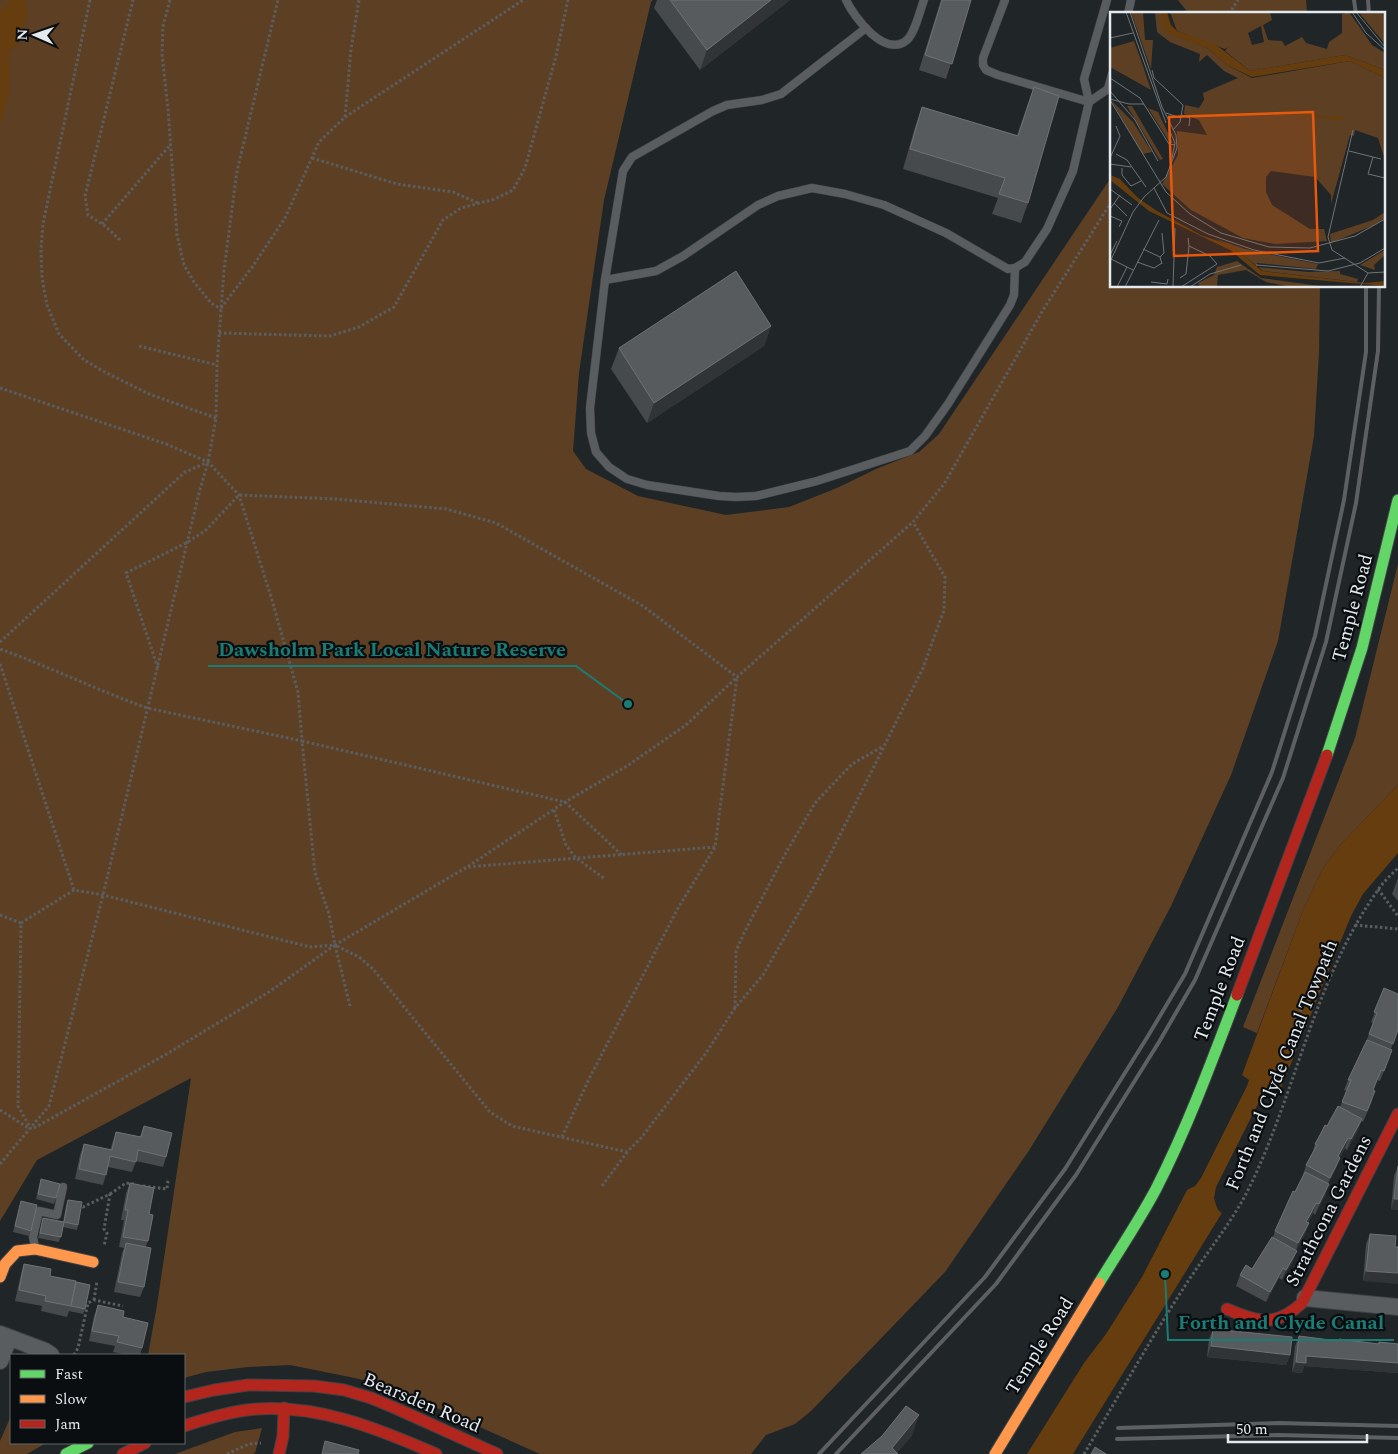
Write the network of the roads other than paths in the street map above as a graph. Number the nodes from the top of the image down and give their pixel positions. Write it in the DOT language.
graph roads {
  1 [pos="846,0"];
  2 [pos="924,0"];
  3 [pos="1005,0"];
  4 [pos="1107,0"];
  5 [pos="866,28"];
  6 [pos="1110,82"];
  7 [pos="1089,102"];
  8 [pos="1015,268"];
  9 [pos="605,280"];
  10 [pos="1398,500"];
  11 [pos="1398,1114"];
  12 [pos="63,1187"];
  13 [pos="36,1249"];
  14 [pos="94,1262"];
  15 [pos="0,1277"];
  16 [pos="1305,1298"];
  17 [pos="1398,1307"];
  18 [pos="1227,1309"];
  19 [pos="4,1336"];
  20 [pos="50,1354"];
  21 [pos="0,1361"];
  22 [pos="185,1397"];
  23 [pos="284,1408"];
  24 [pos="185,1426"];
  25 [pos="86,1444"];
  26 [pos="141,1444"];
  27 [pos="280,1450"];
  28 [pos="66,1454"];
  29 [pos="123,1454"];
  30 [pos="436,1454"];
  31 [pos="497,1454"];
  32 [pos="995,1454"];
  1 -- 5 [label="lane"];
  2 -- 5 [label="lane"];
  3 -- 7 [label="lane"];
  4 -- 7 [label="lane"];
  5 -- 9 [label="lane"];
  6 -- 7 [label="lane"];
  7 -- 8 [label="lane"];
  8 -- 9 [label="lane"];
  8 -- 9 [label="lane"];
  10 -- 32 [label="street, Temple Road"];
  11 -- 16 [label="street, Strathcona Gardens"];
  12 -- 13 [label="lane"];
  13 -- 14 [label="street"];
  13 -- 15 [label="street"];
  16 -- 17 [label="street"];
  16 -- 18 [label="street, Strathcona Gardens"];
  19 -- 20 [label="street"];
  19 -- 21 [label="street"];
  22 -- 31 [label="street, Bearsden Road"];
  23 -- 24 [label="street"];
  23 -- 27 [label="street"];
  23 -- 30 [label="street"];
  25 -- 28 [label="street"];
  26 -- 29 [label="street"];
}
